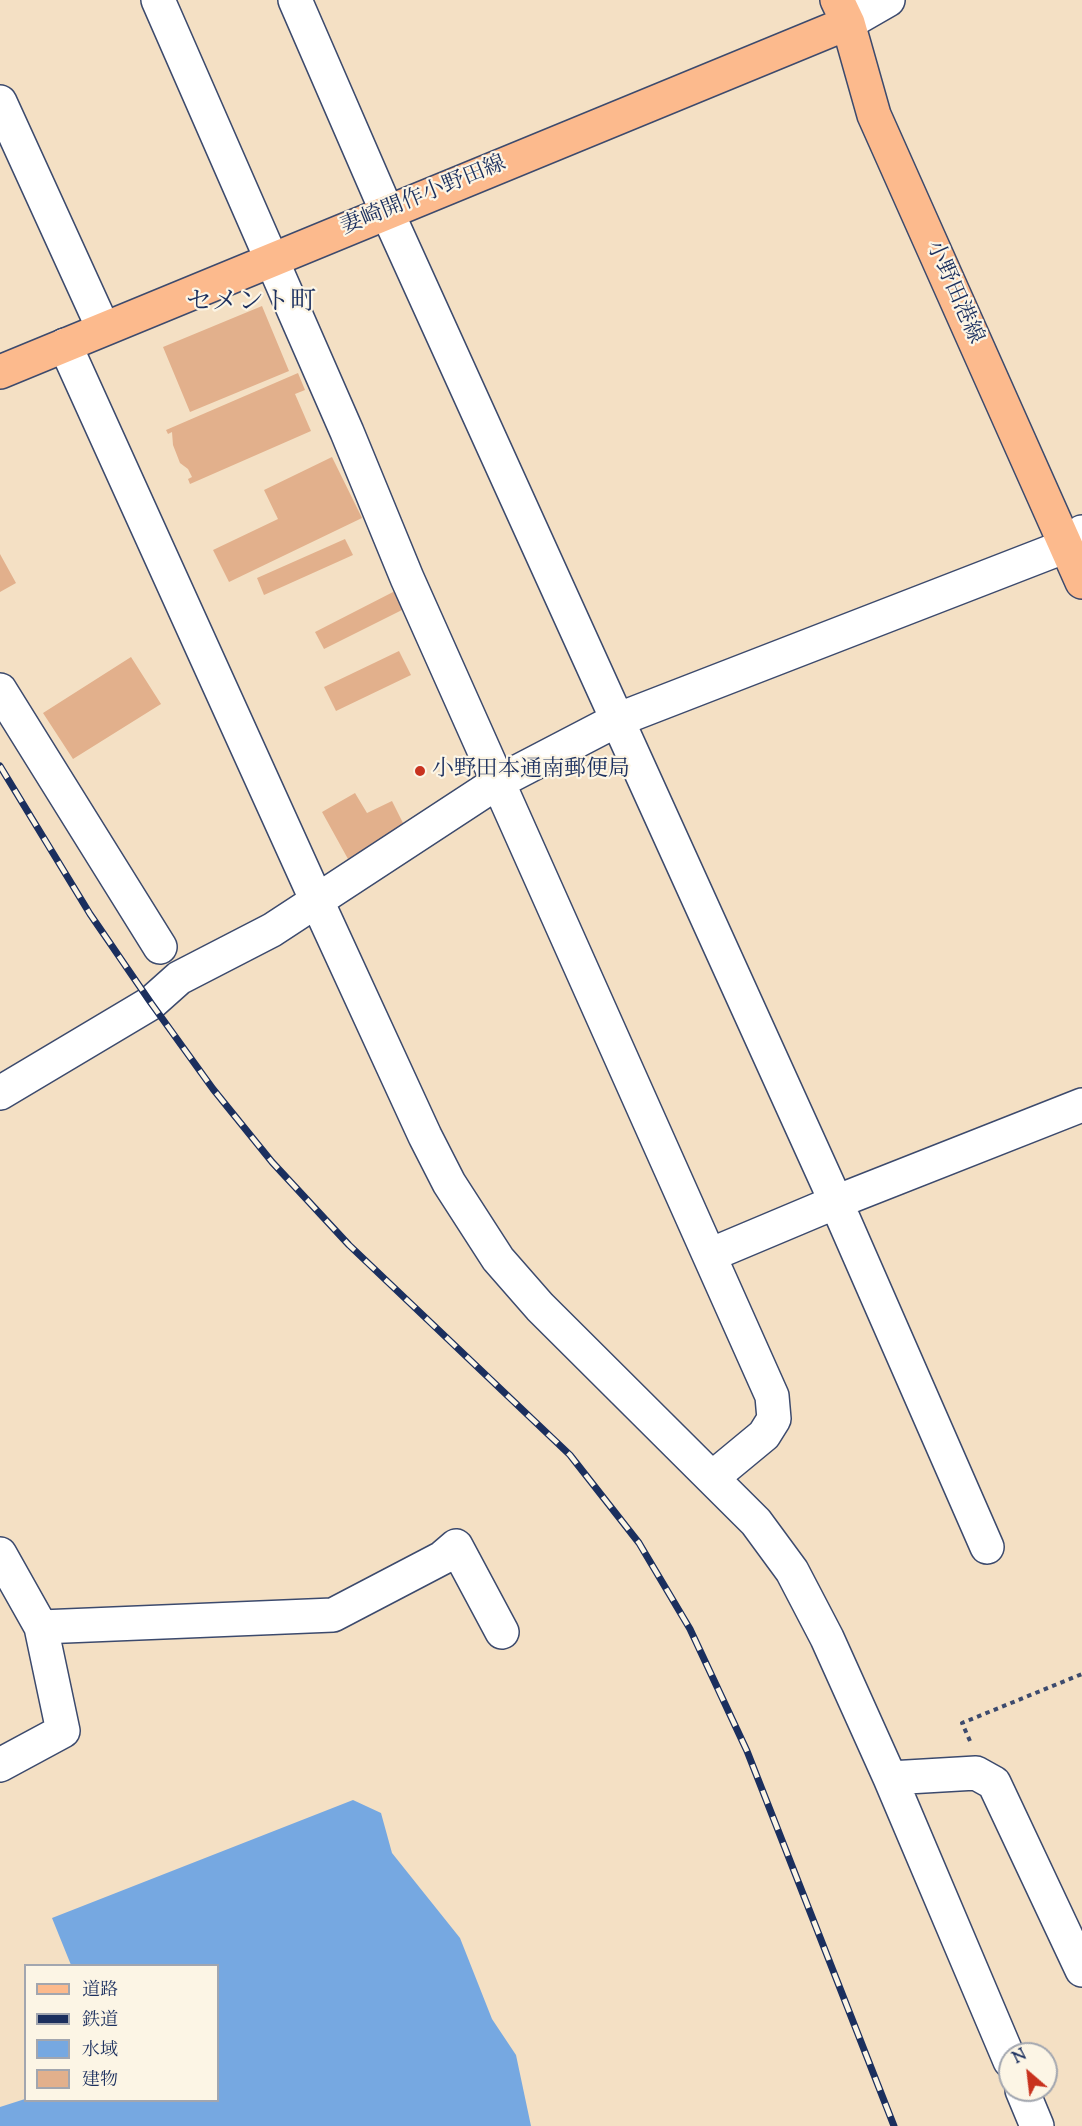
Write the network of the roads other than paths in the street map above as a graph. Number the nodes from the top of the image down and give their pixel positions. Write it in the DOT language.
graph roads {
  1 [pos="158,0"];
  2 [pos="295,0"];
  3 [pos="888,0"];
  4 [pos="842,12"];
  5 [pos="0,102"];
  6 [pos="387,212"];
  7 [pos="272,260"];
  8 [pos="103,328"];
  9 [pos="65,345"];
  10 [pos="0,372"];
  11 [pos="1074,539"];
  12 [pos="1082,582"];
  13 [pos="0,690"];
  14 [pos="617,720"];
  15 [pos="498,782"];
  16 [pos="316,899"];
  17 [pos="160,947"];
  18 [pos="0,1093"];
  19 [pos="1082,1105"];
  20 [pos="836,1202"];
  21 [pos="710,1256"];
  22 [pos="712,1478"];
  23 [pos="987,1547"];
  24 [pos="0,1554"];
  25 [pos="41,1627"];
  26 [pos="502,1632"];
  27 [pos="0,1765"];
  28 [pos="890,1778"];
  29 [pos="1082,1970"];
  30 [pos="1002,2042"];
  31 [pos="1027,2102"];
  32 [pos="1038,2126"];
  1 -- 7 [label="street"];
  2 -- 6 [label="street"];
  3 -- 4 [label="street"];
  4 -- 6 [label="main road, 妻崎開作小野田線"];
  4 -- 11 [label="main road, 小野田港線"];
  5 -- 8 [label="street"];
  6 -- 7 [label="main road, 妻崎開作小野田線"];
  6 -- 14 [label="street"];
  7 -- 8 [label="main road, 妻崎開作小野田線"];
  7 -- 15 [label="street"];
  8 -- 9 [label="main road, 妻崎開作小野田線"];
  9 -- 10 [label="main road, 妻崎開作小野田線"];
  9 -- 16 [label="street"];
  11 -- 12 [label="main road, 小野田港線"];
  11 -- 14 [label="street"];
  13 -- 17 [label="street"];
  14 -- 15 [label="street"];
  14 -- 20 [label="street"];
  15 -- 16 [label="street"];
  15 -- 21 [label="street"];
  16 -- 18 [label="street"];
  16 -- 22 [label="street"];
  19 -- 20 [label="street"];
  20 -- 21 [label="street"];
  20 -- 23 [label="street"];
  21 -- 22 [label="street"];
  22 -- 28 [label="street"];
  24 -- 25 [label="street"];
  25 -- 26 [label="street"];
  25 -- 27 [label="street"];
  28 -- 29 [label="street"];
  28 -- 30 [label="street"];
  31 -- 32 [label="street"];
}
